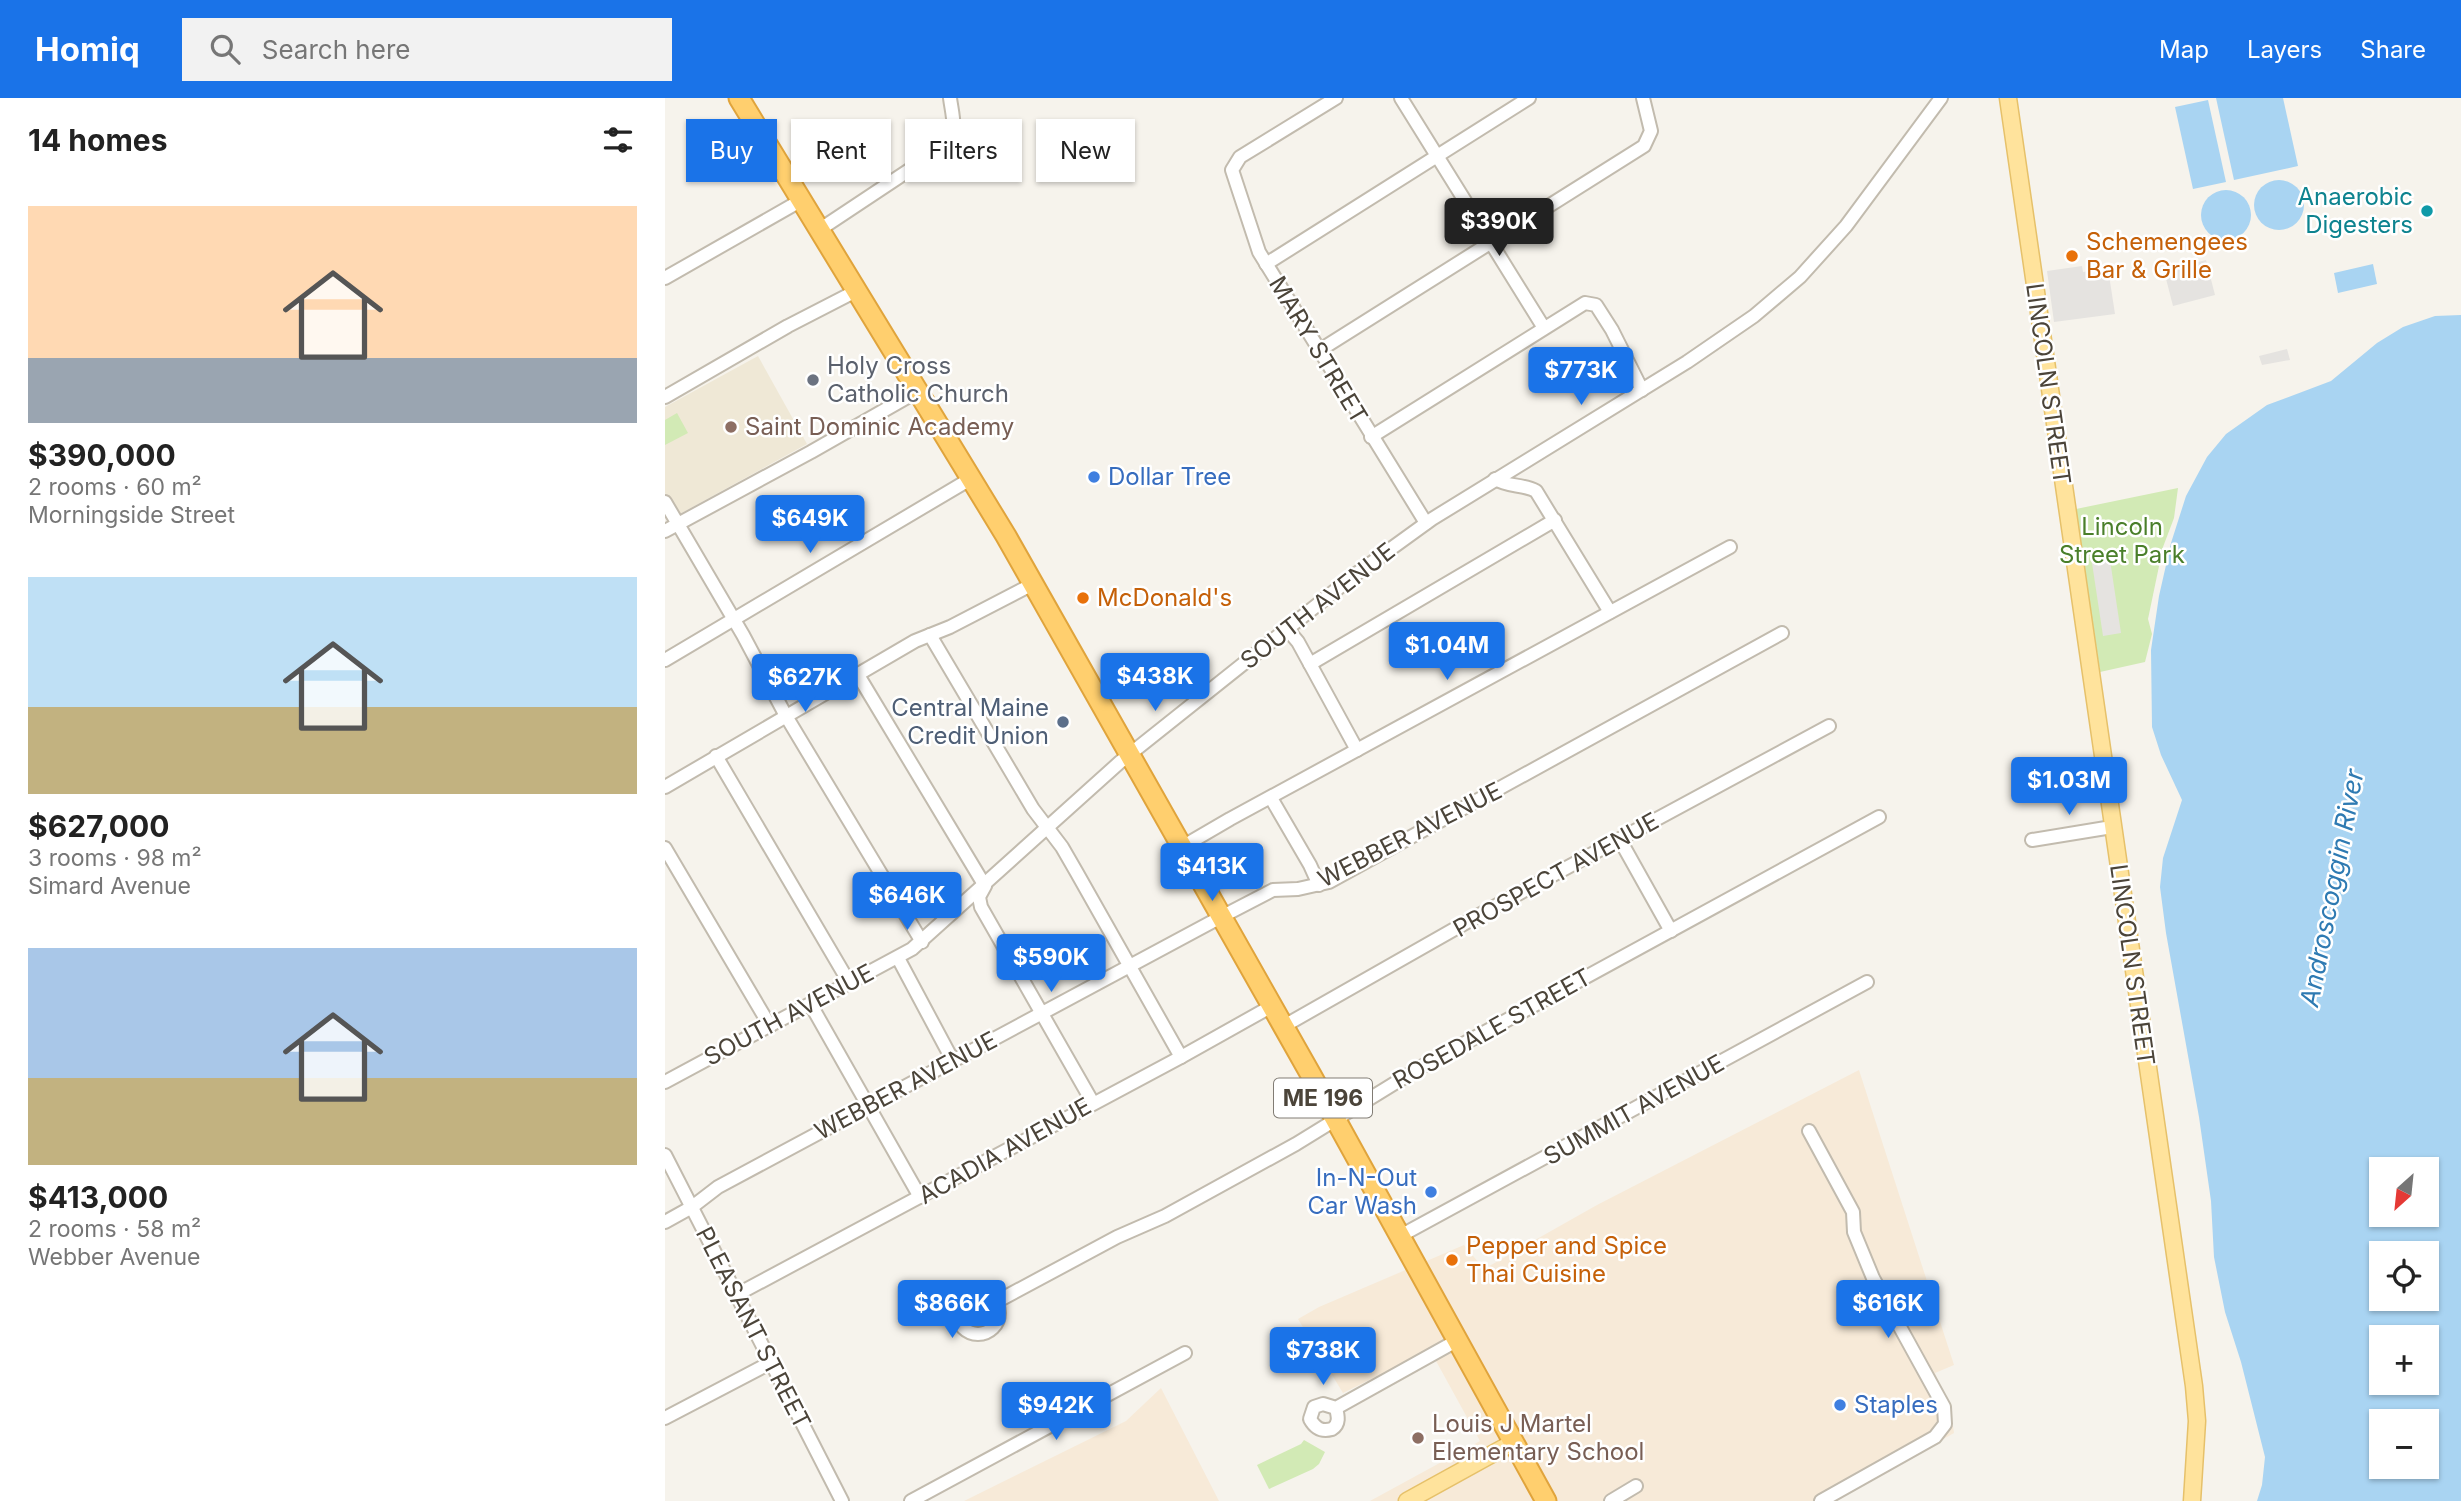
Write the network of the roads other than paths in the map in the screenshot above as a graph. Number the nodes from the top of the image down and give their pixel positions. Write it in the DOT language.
graph roads {
  1 [pos="739,98"];
  2 [pos="950,98"];
  3 [pos="1336,98"];
  4 [pos="1401,98"];
  5 [pos="1529,98"];
  6 [pos="1643,98"];
  7 [pos="1941,98"];
  8 [pos="2008,98"];
  9 [pos="1436,155"];
  10 [pos="800,201"];
  11 [pos="819,230"];
  12 [pos="1492,243"];
  13 [pos="1266,264"];
  14 [pos="665,278"];
  15 [pos="856,291"];
  16 [pos="1543,328"];
  17 [pos="1320,350"];
  18 [pos="1642,390"];
  19 [pos="918,391"];
  20 [pos="665,397"];
  21 [pos="1371,437"];
  22 [pos="972,478"];
  23 [pos="1495,478"];
  24 [pos="665,502"];
  25 [pos="1555,520"];
  26 [pos="1426,523"];
  27 [pos="678,524"];
  28 [pos="665,531"];
  29 [pos="1730,547"];
  30 [pos="1033,584"];
  31 [pos="1610,612"];
  32 [pos="734,620"];
  33 [pos="1287,629"];
  34 [pos="1782,633"];
  35 [pos="930,635"];
  36 [pos="665,660"];
  37 [pos="1310,664"];
  38 [pos="858,675"];
  39 [pos="786,716"];
  40 [pos="1829,726"];
  41 [pos="1357,750"];
  42 [pos="716,756"];
  43 [pos="1129,756"];
  44 [pos="665,786"];
  45 [pos="1271,798"];
  46 [pos="1879,817"];
  47 [pos="2112,827"];
  48 [pos="1048,829"];
  49 [pos="1620,840"];
  50 [pos="2032,840"];
  51 [pos="1182,847"];
  52 [pos="665,848"];
  53 [pos="1319,885"];
  54 [pos="985,886"];
  55 [pos="1221,917"];
  56 [pos="1671,931"];
  57 [pos="922,942"];
  58 [pos="898,958"];
  59 [pos="1130,966"];
  60 [pos="1867,982"];
  61 [pos="850,984"];
  62 [pos="811,1005"];
  63 [pos="1272,1006"];
  64 [pos="1043,1013"];
  65 [pos="770,1026"];
  66 [pos="1284,1027"];
  67 [pos="1181,1057"];
  68 [pos="953,1061"];
  69 [pos="665,1082"];
  70 [pos="1093,1103"];
  71 [pos="869,1106"];
  72 [pos="1335,1119"];
  73 [pos="1809,1131"];
  74 [pos="665,1155"];
  75 [pos="920,1197"];
  76 [pos="692,1208"];
  77 [pos="665,1222"];
  78 [pos="1400,1236"];
  79 [pos="736,1295"];
  80 [pos="996,1302"];
  81 [pos="1458,1340"];
  82 [pos="1185,1353"];
  83 [pos="770,1363"];
  84 [pos="1336,1408"];
  85 [pos="665,1418"];
  86 [pos="1514,1441"];
  87 [pos="1636,1486"];
  88 [pos="842,1501"];
  89 [pos="911,1501"];
  90 [pos="1407,1501"];
  91 [pos="1546,1501"];
  92 [pos="1611,1501"];
  93 [pos="1821,1501"];
  94 [pos="2192,1501"];
  1 -- 10 [label="highway, ME 196"];
  2 -- 11 [label="street"];
  3 -- 13 [label="street, MARY STREET"];
  4 -- 9 [label="street"];
  5 -- 9 [label="street"];
  6 -- 12 [label="street"];
  7 -- 18 [label="street, SOUTH AVENUE"];
  8 -- 47 [label="main road, LINCOLN STREET"];
  9 -- 12 [label="street"];
  9 -- 13 [label="street"];
  10 -- 11 [label="highway, ME 196"];
  10 -- 14 [label="street"];
  11 -- 15 [label="highway, ME 196"];
  12 -- 16 [label="street"];
  12 -- 17 [label="street"];
  13 -- 17 [label="street, MARY STREET"];
  15 -- 19 [label="highway, ME 196"];
  15 -- 20 [label="street"];
  16 -- 18 [label="street"];
  16 -- 21 [label="street"];
  17 -- 21 [label="street, MARY STREET"];
  18 -- 23 [label="street, SOUTH AVENUE"];
  19 -- 22 [label="highway, ME 196"];
  19 -- 27 [label="street"];
  21 -- 26 [label="street, MARY STREET"];
  22 -- 30 [label="highway, ME 196"];
  22 -- 32 [label="street"];
  23 -- 25 [label="street"];
  23 -- 26 [label="street, SOUTH AVENUE"];
  24 -- 27 [label="street"];
  25 -- 31 [label="street"];
  25 -- 37 [label="street"];
  26 -- 33 [label="street, SOUTH AVENUE"];
  27 -- 28 [label="street"];
  27 -- 32 [label="street"];
  29 -- 31 [label="street"];
  30 -- 35 [label="street"];
  30 -- 43 [label="highway, ME 196"];
  31 -- 41 [label="street"];
  32 -- 36 [label="street"];
  32 -- 39 [label="street"];
  33 -- 37 [label="street"];
  33 -- 43 [label="street, SOUTH AVENUE"];
  34 -- 53 [label="street, WEBBER AVENUE"];
  35 -- 38 [label="street"];
  35 -- 48 [label="street"];
  37 -- 41 [label="street"];
  38 -- 39 [label="street"];
  38 -- 54 [label="street"];
  39 -- 42 [label="street"];
  39 -- 57 [label="street"];
  40 -- 49 [label="street, PROSPECT AVENUE"];
  41 -- 45 [label="street"];
  42 -- 44 [label="street"];
  42 -- 61 [label="street"];
  43 -- 48 [label="street, SOUTH AVENUE"];
  43 -- 51 [label="highway, ME 196"];
  45 -- 51 [label="street"];
  45 -- 53 [label="street"];
  46 -- 56 [label="street, ROSEDALE STREET"];
  47 -- 50 [label="street"];
  47 -- 94 [label="main road, LINCOLN STREET"];
  48 -- 54 [label="street, SOUTH AVENUE"];
  48 -- 59 [label="street"];
  49 -- 56 [label="street"];
  49 -- 66 [label="street, PROSPECT AVENUE"];
  51 -- 55 [label="highway, ME 196"];
  52 -- 65 [label="street"];
  53 -- 55 [label="street, WEBBER AVENUE"];
  54 -- 57 [label="street, SOUTH AVENUE"];
  54 -- 64 [label="street"];
  55 -- 59 [label="street, WEBBER AVENUE"];
  55 -- 63 [label="highway, ME 196"];
  56 -- 72 [label="street, ROSEDALE STREET"];
  57 -- 58 [label="street, SOUTH AVENUE"];
  58 -- 61 [label="street, SOUTH AVENUE"];
  58 -- 68 [label="street"];
  59 -- 64 [label="street, WEBBER AVENUE"];
  59 -- 67 [label="street"];
  60 -- 78 [label="street, SUMMIT AVENUE"];
  61 -- 62 [label="street, SOUTH AVENUE"];
  62 -- 65 [label="street, SOUTH AVENUE"];
  62 -- 71 [label="street"];
  63 -- 66 [label="highway, ME 196"];
  63 -- 67 [label="street, ACADIA AVENUE"];
  64 -- 68 [label="street, WEBBER AVENUE"];
  64 -- 70 [label="street"];
  65 -- 69 [label="street, SOUTH AVENUE"];
  66 -- 72 [label="highway, ME 196"];
  67 -- 70 [label="street, ACADIA AVENUE"];
  68 -- 71 [label="street, WEBBER AVENUE"];
  70 -- 75 [label="street, ACADIA AVENUE"];
  71 -- 75 [label="street"];
  71 -- 76 [label="street, WEBBER AVENUE"];
  72 -- 78 [label="highway, ME 196"];
  72 -- 80 [label="street, ROSEDALE STREET"];
  73 -- 93 [label="street"];
  74 -- 76 [label="street, PLEASANT STREET"];
  75 -- 79 [label="street, ACADIA AVENUE"];
  76 -- 77 [label="street, WEBBER AVENUE"];
  76 -- 79 [label="street, PLEASANT STREET"];
  78 -- 81 [label="highway, ME 196"];
  79 -- 83 [label="street, PLEASANT STREET"];
  81 -- 84 [label="street"];
  81 -- 86 [label="highway, ME 196"];
  82 -- 89 [label="street"];
  83 -- 85 [label="street"];
  83 -- 88 [label="street, PLEASANT STREET"];
  86 -- 90 [label="main road"];
  86 -- 91 [label="highway, ME 196"];
  87 -- 92 [label="street"];
}
